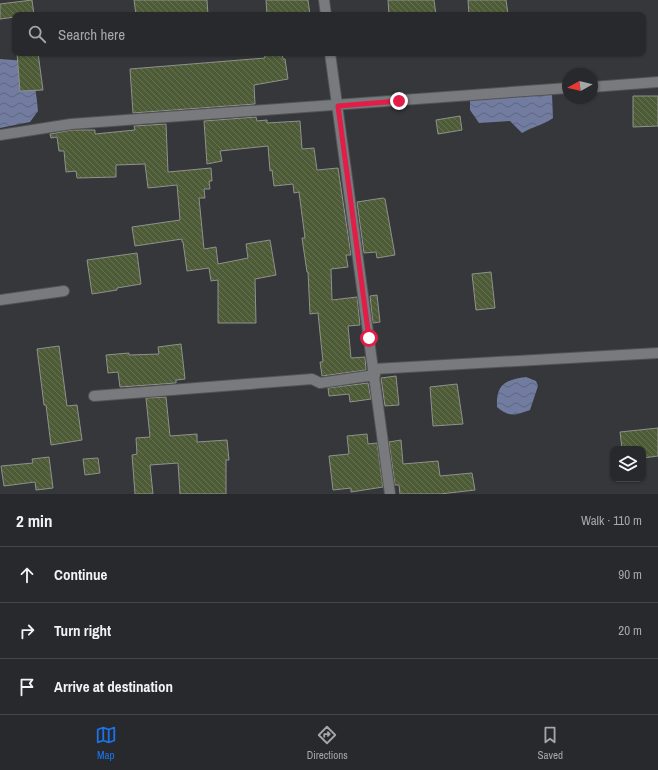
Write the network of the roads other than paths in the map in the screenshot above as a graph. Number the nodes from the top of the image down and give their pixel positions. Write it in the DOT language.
graph roads {
  1 [pos="324,0"];
  2 [pos="326,12"];
  3 [pos="330,56"];
  4 [pos="658,82"];
  5 [pos="598,87"];
  6 [pos="562,88"];
  7 [pos="338,106"];
  8 [pos="0,135"];
  9 [pos="64,292"];
  10 [pos="0,300"];
  11 [pos="658,353"];
  12 [pos="374,372"];
  13 [pos="94,396"];
  14 [pos="390,494"];
  1 -- 2 [label="street"];
  3 -- 7 [label="street"];
  4 -- 5 [label="street"];
  6 -- 7 [label="street"];
  7 -- 8 [label="street"];
  7 -- 12 [label="street"];
  9 -- 10 [label="street"];
  11 -- 12 [label="street"];
  12 -- 13 [label="street"];
  12 -- 14 [label="street"];
}
